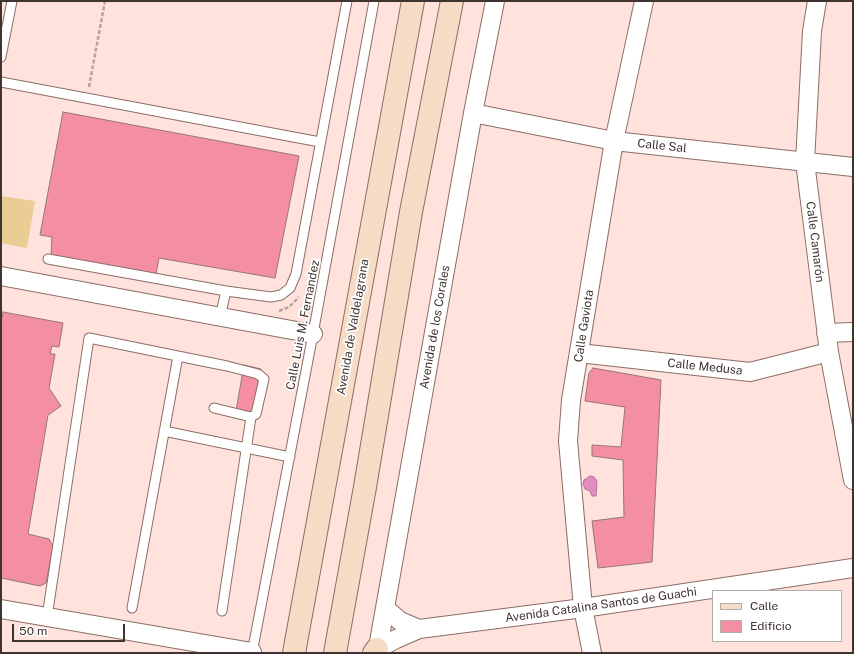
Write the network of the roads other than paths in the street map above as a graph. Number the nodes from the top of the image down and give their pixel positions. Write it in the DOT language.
graph roads {
  1 [pos="12,1"];
  2 [pos="348,1"];
  3 [pos="374,1"];
  4 [pos="413,1"];
  5 [pos="452,1"];
  6 [pos="495,1"];
  7 [pos="644,1"];
  8 [pos="818,1"];
  9 [pos="1,57"];
  10 [pos="1,82"];
  11 [pos="473,113"];
  12 [pos="614,141"];
  13 [pos="320,142"];
  14 [pos="805,162"];
  15 [pos="853,167"];
  16 [pos="48,259"];
  17 [pos="1,276"];
  18 [pos="226,291"];
  19 [pos="220,317"];
  20 [pos="853,332"];
  21 [pos="826,333"];
  22 [pos="314,334"];
  23 [pos="829,352"];
  24 [pos="579,353"];
  25 [pos="178,356"];
  26 [pos="214,408"];
  27 [pos="251,417"];
  28 [pos="164,431"];
  29 [pos="246,448"];
  30 [pos="290,457"];
  31 [pos="853,480"];
  32 [pos="853,568"];
  33 [pos="132,608"];
  34 [pos="385,608"];
  35 [pos="583,608"];
  36 [pos="1,609"];
  37 [pos="222,611"];
  38 [pos="47,617"];
  39 [pos="419,629"];
  40 [pos="252,652"];
  41 [pos="294,652"];
  42 [pos="376,652"];
  43 [pos="335,653"];
  44 [pos="592,653"];
  1 -- 9 [label="lane"];
  2 -- 13 [label="lane"];
  3 -- 22 [label="lane, Calle Luis M. Fernandez"];
  4 -- 41 [label="main road, Avenida de Valdelagrana"];
  5 -- 43 [label="main road"];
  6 -- 11 [label="street, Avenida de los Corales"];
  7 -- 12 [label="street, Calle Gaviota"];
  8 -- 14 [label="street, Calle Camarón"];
  10 -- 13 [label="lane"];
  11 -- 12 [label="street, Calle Sal"];
  11 -- 34 [label="street, Avenida de los Corales"];
  12 -- 14 [label="street, Calle Sal"];
  12 -- 24 [label="street, Calle Gaviota"];
  13 -- 18 [label="lane"];
  14 -- 15 [label="street, Calle Sal"];
  14 -- 21 [label="street, Calle Camarón"];
  16 -- 18 [label="lane"];
  17 -- 19 [label="street"];
  18 -- 19 [label="lane"];
  19 -- 22 [label="street"];
  20 -- 21 [label="street"];
  21 -- 23 [label="street, Calle Camarón"];
  22 -- 30 [label="lane, Calle Luis M. Fernandez"];
  23 -- 24 [label="street, Calle Medusa"];
  23 -- 31 [label="street, Calle Camarón"];
  24 -- 35 [label="street, Calle Gaviota"];
  25 -- 27 [label="lane"];
  25 -- 28 [label="lane"];
  25 -- 38 [label="lane"];
  26 -- 27 [label="lane"];
  27 -- 29 [label="lane"];
  28 -- 29 [label="lane"];
  28 -- 33 [label="lane"];
  29 -- 30 [label="lane"];
  29 -- 37 [label="lane"];
  30 -- 40 [label="lane, Calle Luis M. Fernandez"];
  32 -- 35 [label="street, Avenida Catalina Santos de Guachi"];
  34 -- 39 [label="street"];
  34 -- 42 [label="street, Avenida de los Corales"];
  35 -- 39 [label="street, Avenida Catalina Santos de Guachi"];
  35 -- 44 [label="street, Calle Gaviota"];
  36 -- 38 [label="street"];
  38 -- 40 [label="street"];
  39 -- 42 [label="street, Avenida Catalina Santos de Guachi"];
}
